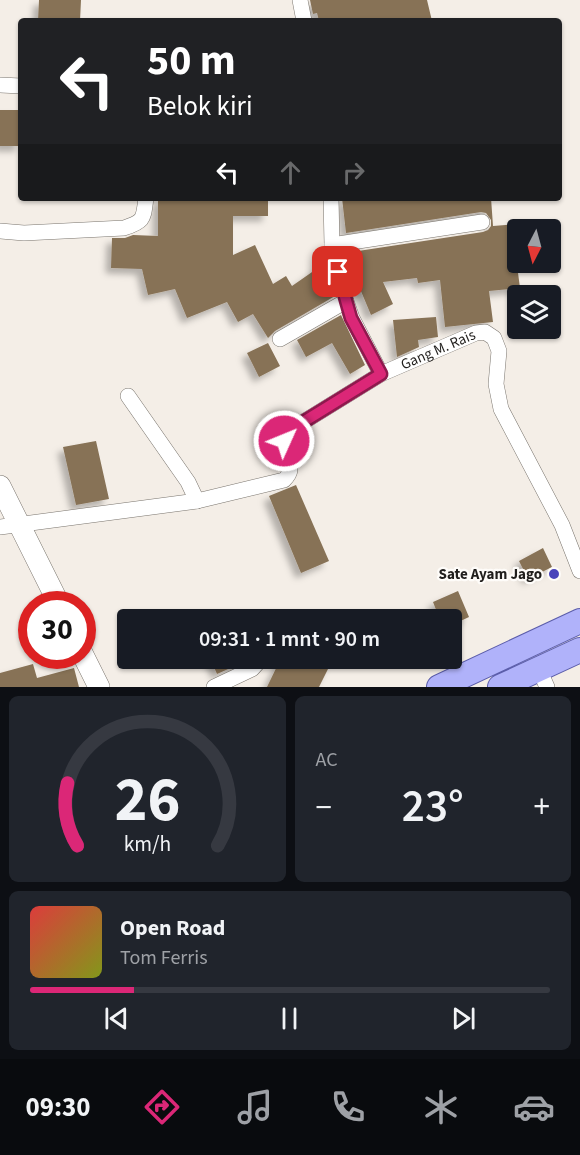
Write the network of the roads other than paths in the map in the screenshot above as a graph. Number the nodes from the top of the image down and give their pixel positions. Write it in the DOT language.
graph roads {
  1 [pos="300,0"];
  2 [pos="303,18"];
  3 [pos="0,85"];
  4 [pos="18,86"];
  5 [pos="146,201"];
  6 [pos="331,201"];
  7 [pos="482,222"];
  8 [pos="0,231"];
  9 [pos="333,245"];
  10 [pos="346,302"];
  11 [pos="280,339"];
  12 [pos="381,374"];
  13 [pos="128,396"];
  14 [pos="0,486"];
  15 [pos="197,501"];
  16 [pos="10,526"];
  17 [pos="580,571"];
  18 [pos="50,591"];
  19 [pos="580,621"];
  20 [pos="580,650"];
  21 [pos="90,669"];
  22 [pos="252,669"];
  23 [pos="543,678"];
  24 [pos="99,687"];
  25 [pos="214,687"];
  26 [pos="439,687"];
  27 [pos="500,687"];
  1 -- 2 [label="street"];
  3 -- 4 [label="street"];
  5 -- 8 [label="street"];
  6 -- 9 [label="street"];
  7 -- 9 [label="street"];
  9 -- 10 [label="street"];
  10 -- 11 [label="street"];
  10 -- 12 [label="street"];
  12 -- 15 [label="street, Gang M. Rais"];
  12 -- 17 [label="street, Gang M. Rais"];
  13 -- 15 [label="street"];
  14 -- 16 [label="street"];
  15 -- 16 [label="street, Gang M. Rais"];
  16 -- 18 [label="street"];
  19 -- 26 [label="main road"];
  20 -- 23 [label="main road"];
  21 -- 24 [label="street"];
  22 -- 25 [label="street"];
  23 -- 27 [label="main road"];
}
